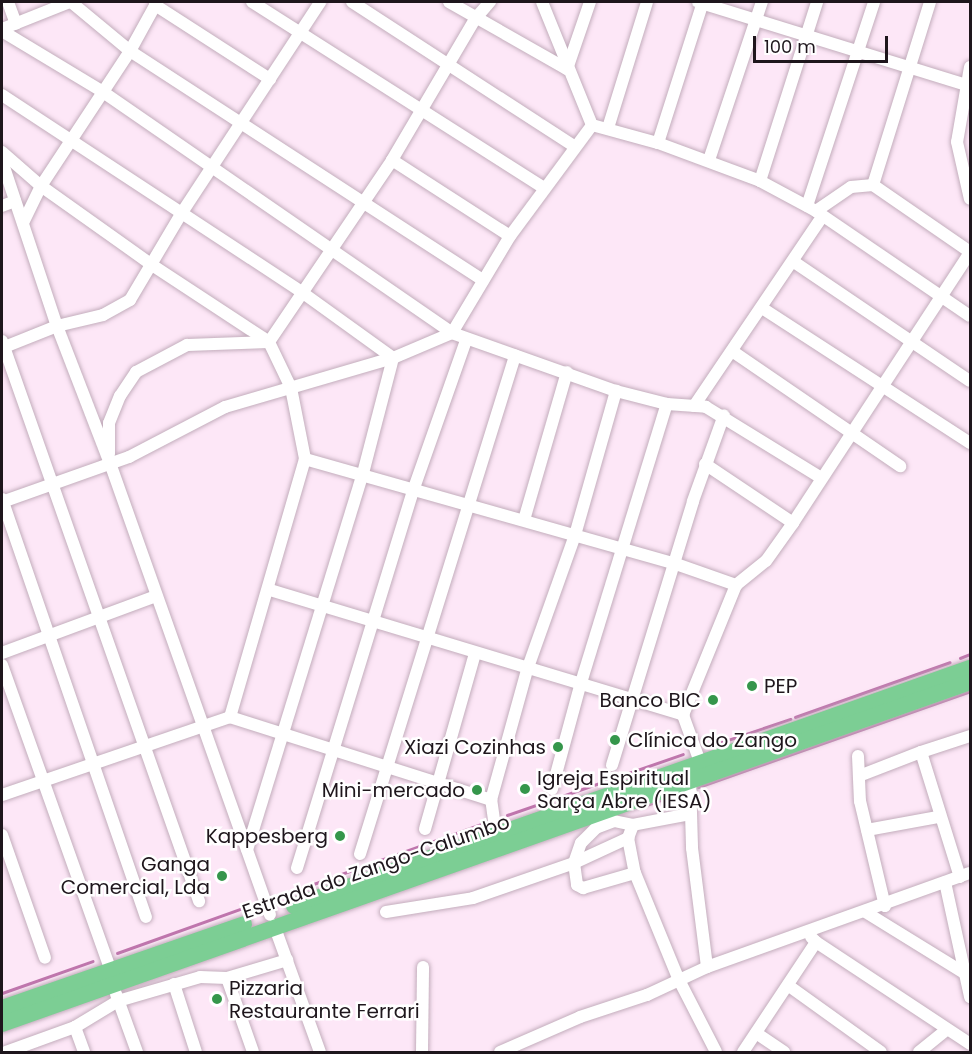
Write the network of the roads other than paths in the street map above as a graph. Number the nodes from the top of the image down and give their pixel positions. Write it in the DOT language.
graph roads {
  1 [pos="8,2"];
  2 [pos="70,2"];
  3 [pos="252,2"];
  4 [pos="320,2"];
  5 [pos="352,2"];
  6 [pos="449,2"];
  7 [pos="490,2"];
  8 [pos="542,2"];
  9 [pos="590,2"];
  10 [pos="646,2"];
  11 [pos="701,2"];
  12 [pos="762,2"];
  13 [pos="817,2"];
  14 [pos="874,2"];
  15 [pos="930,2"];
  16 [pos="156,3"];
  17 [pos="475,19"];
  18 [pos="756,20"];
  19 [pos="16,24"];
  20 [pos="2,30"];
  21 [pos="298,33"];
  22 [pos="806,36"];
  23 [pos="130,51"];
  24 [pos="859,53"];
  25 [pos="449,62"];
  26 [pos="970,67"];
  27 [pos="910,68"];
  28 [pos="567,69"];
  29 [pos="270,79"];
  30 [pos="968,86"];
  31 [pos="103,92"];
  32 [pos="2,95"];
  33 [pos="420,110"];
  34 [pos="241,123"];
  35 [pos="592,125"];
  36 [pos="608,128"];
  37 [pos="71,141"];
  38 [pos="658,143"];
  39 [pos="573,146"];
  40 [pos="2,152"];
  41 [pos="392,160"];
  42 [pos="709,160"];
  43 [pos="2,161"];
  44 [pos="212,167"];
  45 [pos="966,170"];
  46 [pos="760,181"];
  47 [pos="873,185"];
  48 [pos="41,186"];
  49 [pos="544,188"];
  50 [pos="970,199"];
  51 [pos="15,201"];
  52 [pos="364,202"];
  53 [pos="2,206"];
  54 [pos="815,211"];
  55 [pos="181,214"];
  56 [pos="23,223"];
  57 [pos="510,236"];
  58 [pos="332,250"];
  59 [pos="970,252"];
  60 [pos="794,262"];
  61 [pos="152,265"];
  62 [pos="483,280"];
  63 [pos="303,292"];
  64 [pos="941,298"];
  65 [pos="762,308"];
  66 [pos="970,316"];
  67 [pos="57,326"];
  68 [pos="452,333"];
  69 [pos="466,340"];
  70 [pos="910,340"];
  71 [pos="269,342"];
  72 [pos="2,345"];
  73 [pos="732,351"];
  74 [pos="515,356"];
  75 [pos="393,358"];
  76 [pos="567,372"];
  77 [pos="970,381"];
  78 [pos="879,387"];
  79 [pos="291,388"];
  80 [pos="616,391"];
  81 [pos="667,404"];
  82 [pos="694,406"];
  83 [pos="724,415"];
  84 [pos="851,432"];
  85 [pos="970,443"];
  86 [pos="305,459"];
  87 [pos="110,463"];
  88 [pos="705,464"];
  89 [pos="900,466"];
  90 [pos="363,473"];
  91 [pos="820,477"];
  92 [pos="54,483"];
  93 [pos="414,488"];
  94 [pos="2,501"];
  95 [pos="469,504"];
  96 [pos="524,520"];
  97 [pos="794,523"];
  98 [pos="575,535"];
  99 [pos="622,549"];
  100 [pos="675,564"];
  101 [pos="736,585"];
  102 [pos="270,590"];
  103 [pos="156,596"];
  104 [pos="323,604"];
  105 [pos="97,616"];
  106 [pos="376,621"];
  107 [pos="47,636"];
  108 [pos="427,637"];
  109 [pos="2,653"];
  110 [pos="475,653"];
  111 [pos="2,665"];
  112 [pos="970,668"];
  113 [pos="526,670"];
  114 [pos="970,682"];
  115 [pos="580,686"];
  116 [pos="635,700"];
  117 [pos="683,715"];
  118 [pos="230,717"];
  119 [pos="202,725"];
  120 [pos="283,734"];
  121 [pos="970,736"];
  122 [pos="143,744"];
  123 [pos="335,751"];
  124 [pos="921,752"];
  125 [pos="858,756"];
  126 [pos="700,762"];
  127 [pos="90,764"];
  128 [pos="612,765"];
  129 [pos="384,767"];
  130 [pos="859,776"];
  131 [pos="690,779"];
  132 [pos="42,780"];
  133 [pos="437,782"];
  134 [pos="552,789"];
  135 [pos="2,795"];
  136 [pos="491,800"];
  137 [pos="690,814"];
  138 [pos="938,817"];
  139 [pos="633,825"];
  140 [pos="425,829"];
  141 [pos="867,830"];
  142 [pos="496,834"];
  143 [pos="2,835"];
  144 [pos="628,838"];
  145 [pos="247,850"];
  146 [pos="360,854"];
  147 [pos="574,863"];
  148 [pos="297,868"];
  149 [pos="635,873"];
  150 [pos="965,875"];
  151 [pos="945,882"];
  152 [pos="199,900"];
  153 [pos="885,906"];
  154 [pos="386,912"];
  155 [pos="867,913"];
  156 [pos="146,916"];
  157 [pos="272,920"];
  158 [pos="812,937"];
  159 [pos="45,957"];
  160 [pos="286,960"];
  161 [pos="423,967"];
  162 [pos="707,967"];
  163 [pos="964,973"];
  164 [pos="112,976"];
  165 [pos="227,978"];
  166 [pos="678,978"];
  167 [pos="174,984"];
  168 [pos="789,986"];
  169 [pos="970,997"];
  170 [pos="118,1001"];
  171 [pos="2,1008"];
  172 [pos="2,1024"];
  173 [pos="75,1027"];
  174 [pos="947,1029"];
  175 [pos="756,1033"];
  176 [pos="969,1041"];
  177 [pos="22,1049"];
  178 [pos="6,1053"];
  179 [pos="84,1053"];
  180 [pos="137,1053"];
  181 [pos="196,1053"];
  182 [pos="254,1053"];
  183 [pos="320,1053"];
  184 [pos="422,1053"];
  185 [pos="500,1053"];
  186 [pos="716,1053"];
  187 [pos="742,1053"];
  188 [pos="784,1053"];
  189 [pos="881,1053"];
  190 [pos="919,1053"];
  1 -- 19 [label="street"];
  2 -- 19 [label="street"];
  2 -- 23 [label="street"];
  3 -- 21 [label="street"];
  4 -- 21 [label="street"];
  5 -- 25 [label="street"];
  6 -- 17 [label="street"];
  7 -- 17 [label="street"];
  8 -- 28 [label="street"];
  9 -- 28 [label="street"];
  10 -- 36 [label="street"];
  11 -- 18 [label="street"];
  11 -- 38 [label="street"];
  12 -- 18 [label="street"];
  13 -- 22 [label="street"];
  14 -- 24 [label="street"];
  15 -- 27 [label="street"];
  16 -- 23 [label="street"];
  16 -- 29 [label="street"];
  17 -- 25 [label="street"];
  17 -- 28 [label="street"];
  18 -- 22 [label="street"];
  18 -- 42 [label="street"];
  19 -- 20 [label="street"];
  20 -- 31 [label="street"];
  21 -- 29 [label="street"];
  21 -- 33 [label="street"];
  22 -- 24 [label="street"];
  22 -- 46 [label="street"];
  23 -- 31 [label="street"];
  23 -- 34 [label="street"];
  24 -- 27 [label="street"];
  24 -- 54 [label="street"];
  25 -- 33 [label="street"];
  25 -- 39 [label="street"];
  26 -- 30 [label="street"];
  27 -- 30 [label="street"];
  27 -- 47 [label="street"];
  28 -- 35 [label="street"];
  29 -- 34 [label="street"];
  30 -- 45 [label="street"];
  31 -- 37 [label="street"];
  31 -- 44 [label="street"];
  32 -- 37 [label="street"];
  33 -- 41 [label="street"];
  33 -- 49 [label="street"];
  34 -- 44 [label="street"];
  34 -- 52 [label="street"];
  35 -- 36 [label="street"];
  35 -- 39 [label="street"];
  36 -- 38 [label="street"];
  37 -- 48 [label="street"];
  37 -- 55 [label="street"];
  38 -- 42 [label="street"];
  39 -- 49 [label="street"];
  40 -- 48 [label="street"];
  41 -- 52 [label="street"];
  41 -- 57 [label="street"];
  42 -- 46 [label="street"];
  43 -- 51 [label="street"];
  44 -- 55 [label="street"];
  44 -- 58 [label="street"];
  45 -- 50 [label="street"];
  46 -- 54 [label="street"];
  47 -- 54 [label="street"];
  47 -- 59 [label="street"];
  48 -- 56 [label="street"];
  48 -- 61 [label="street"];
  49 -- 57 [label="street"];
  51 -- 53 [label="street"];
  51 -- 56 [label="street"];
  52 -- 58 [label="street"];
  52 -- 62 [label="street"];
  54 -- 60 [label="street"];
  54 -- 64 [label="street"];
  55 -- 61 [label="street"];
  55 -- 63 [label="street"];
  56 -- 67 [label="street"];
  57 -- 62 [label="street"];
  58 -- 63 [label="street"];
  58 -- 68 [label="street"];
  59 -- 64 [label="street"];
  60 -- 65 [label="street"];
  60 -- 70 [label="street"];
  61 -- 67 [label="street"];
  61 -- 71 [label="street"];
  62 -- 68 [label="street"];
  63 -- 71 [label="street"];
  63 -- 75 [label="street"];
  64 -- 66 [label="street"];
  64 -- 70 [label="street"];
  65 -- 73 [label="street"];
  65 -- 78 [label="street"];
  67 -- 72 [label="street"];
  67 -- 87 [label="street"];
  68 -- 69 [label="street"];
  68 -- 75 [label="street"];
  69 -- 74 [label="street"];
  69 -- 93 [label="street"];
  70 -- 77 [label="street"];
  70 -- 78 [label="street"];
  71 -- 79 [label="street"];
  71 -- 87 [label="street"];
  72 -- 92 [label="street"];
  73 -- 82 [label="street"];
  73 -- 84 [label="street"];
  74 -- 76 [label="street"];
  74 -- 95 [label="street"];
  75 -- 79 [label="street"];
  75 -- 90 [label="street"];
  76 -- 80 [label="street"];
  76 -- 96 [label="street"];
  78 -- 84 [label="street"];
  78 -- 85 [label="street"];
  79 -- 86 [label="street"];
  79 -- 87 [label="street"];
  80 -- 81 [label="street"];
  80 -- 98 [label="street"];
  81 -- 82 [label="street"];
  81 -- 99 [label="street"];
  82 -- 83 [label="street"];
  83 -- 88 [label="street"];
  83 -- 91 [label="street"];
  84 -- 89 [label="street"];
  84 -- 91 [label="street"];
  86 -- 90 [label="street"];
  86 -- 102 [label="street"];
  87 -- 92 [label="street"];
  87 -- 103 [label="street"];
  88 -- 97 [label="street"];
  88 -- 100 [label="street"];
  90 -- 93 [label="street"];
  90 -- 104 [label="street"];
  91 -- 97 [label="street"];
  92 -- 94 [label="street"];
  92 -- 105 [label="street"];
  93 -- 95 [label="street"];
  93 -- 106 [label="street"];
  94 -- 107 [label="street"];
  95 -- 96 [label="street"];
  95 -- 108 [label="street"];
  96 -- 98 [label="street"];
  97 -- 101 [label="street"];
  98 -- 99 [label="street"];
  98 -- 113 [label="street"];
  99 -- 100 [label="street"];
  99 -- 115 [label="street"];
  100 -- 101 [label="street"];
  100 -- 116 [label="street"];
  101 -- 117 [label="street"];
  102 -- 104 [label="street"];
  102 -- 118 [label="street"];
  103 -- 105 [label="street"];
  103 -- 119 [label="street"];
  104 -- 106 [label="street"];
  104 -- 120 [label="street"];
  105 -- 107 [label="street"];
  105 -- 122 [label="street"];
  106 -- 108 [label="street"];
  106 -- 123 [label="street"];
  107 -- 109 [label="street"];
  107 -- 127 [label="street"];
  108 -- 110 [label="street"];
  108 -- 129 [label="street"];
  110 -- 113 [label="street"];
  110 -- 133 [label="street"];
  111 -- 132 [label="street"];
  112 -- 126 [label="main road, Estrada do Zango-Calumbo"];
  113 -- 115 [label="street"];
  113 -- 136 [label="street"];
  114 -- 131 [label="main road, Estrada do Zango-Calumbo"];
  115 -- 116 [label="street"];
  115 -- 134 [label="street"];
  116 -- 117 [label="street"];
  116 -- 128 [label="street"];
  117 -- 126 [label="street"];
  118 -- 119 [label="street"];
  118 -- 120 [label="street"];
  119 -- 122 [label="street"];
  119 -- 145 [label="street"];
  120 -- 123 [label="street"];
  120 -- 145 [label="street"];
  121 -- 124 [label="street"];
  122 -- 127 [label="street"];
  122 -- 152 [label="street"];
  123 -- 129 [label="street"];
  123 -- 148 [label="street"];
  124 -- 130 [label="street"];
  124 -- 138 [label="street"];
  125 -- 130 [label="street"];
  126 -- 142 [label="main road, Estrada do Zango-Calumbo"];
  127 -- 132 [label="street"];
  127 -- 156 [label="street"];
  129 -- 133 [label="street"];
  129 -- 146 [label="street"];
  130 -- 141 [label="street"];
  131 -- 137 [label="street"];
  131 -- 157 [label="main road, Estrada do Zango-Calumbo"];
  132 -- 135 [label="street"];
  132 -- 164 [label="street"];
  133 -- 136 [label="street"];
  133 -- 140 [label="street"];
  136 -- 142 [label="street"];
  137 -- 139 [label="street"];
  137 -- 162 [label="street"];
  138 -- 141 [label="street"];
  138 -- 150 [label="street"];
  139 -- 144 [label="street"];
  139 -- 147 [label="street"];
  141 -- 153 [label="street"];
  142 -- 157 [label="main road, Estrada do Zango-Calumbo"];
  143 -- 159 [label="street"];
  144 -- 147 [label="street"];
  144 -- 149 [label="street"];
  145 -- 157 [label="street"];
  147 -- 149 [label="street"];
  147 -- 154 [label="street"];
  149 -- 166 [label="street"];
  150 -- 151 [label="street"];
  151 -- 153 [label="street"];
  151 -- 163 [label="street"];
  153 -- 155 [label="street"];
  155 -- 158 [label="street"];
  155 -- 163 [label="street"];
  157 -- 160 [label="street"];
  157 -- 164 [label="main road, Estrada do Zango-Calumbo"];
  158 -- 162 [label="street"];
  158 -- 168 [label="street"];
  158 -- 174 [label="street"];
  160 -- 165 [label="street"];
  160 -- 183 [label="street"];
  161 -- 184 [label="street"];
  162 -- 166 [label="street"];
  163 -- 169 [label="street"];
  164 -- 170 [label="street"];
  164 -- 171 [label="main road, Estrada do Zango-Calumbo"];
  164 -- 172 [label="main road, Estrada do Zango-Calumbo"];
  165 -- 167 [label="street"];
  165 -- 182 [label="street"];
  166 -- 185 [label="street"];
  166 -- 186 [label="street"];
  167 -- 170 [label="street"];
  167 -- 181 [label="street"];
  168 -- 175 [label="street"];
  168 -- 189 [label="street"];
  170 -- 173 [label="street"];
  170 -- 180 [label="street"];
  173 -- 177 [label="street"];
  173 -- 179 [label="street"];
  174 -- 176 [label="street"];
  174 -- 190 [label="street"];
  175 -- 187 [label="street"];
  175 -- 188 [label="street"];
  177 -- 178 [label="street"];
}
